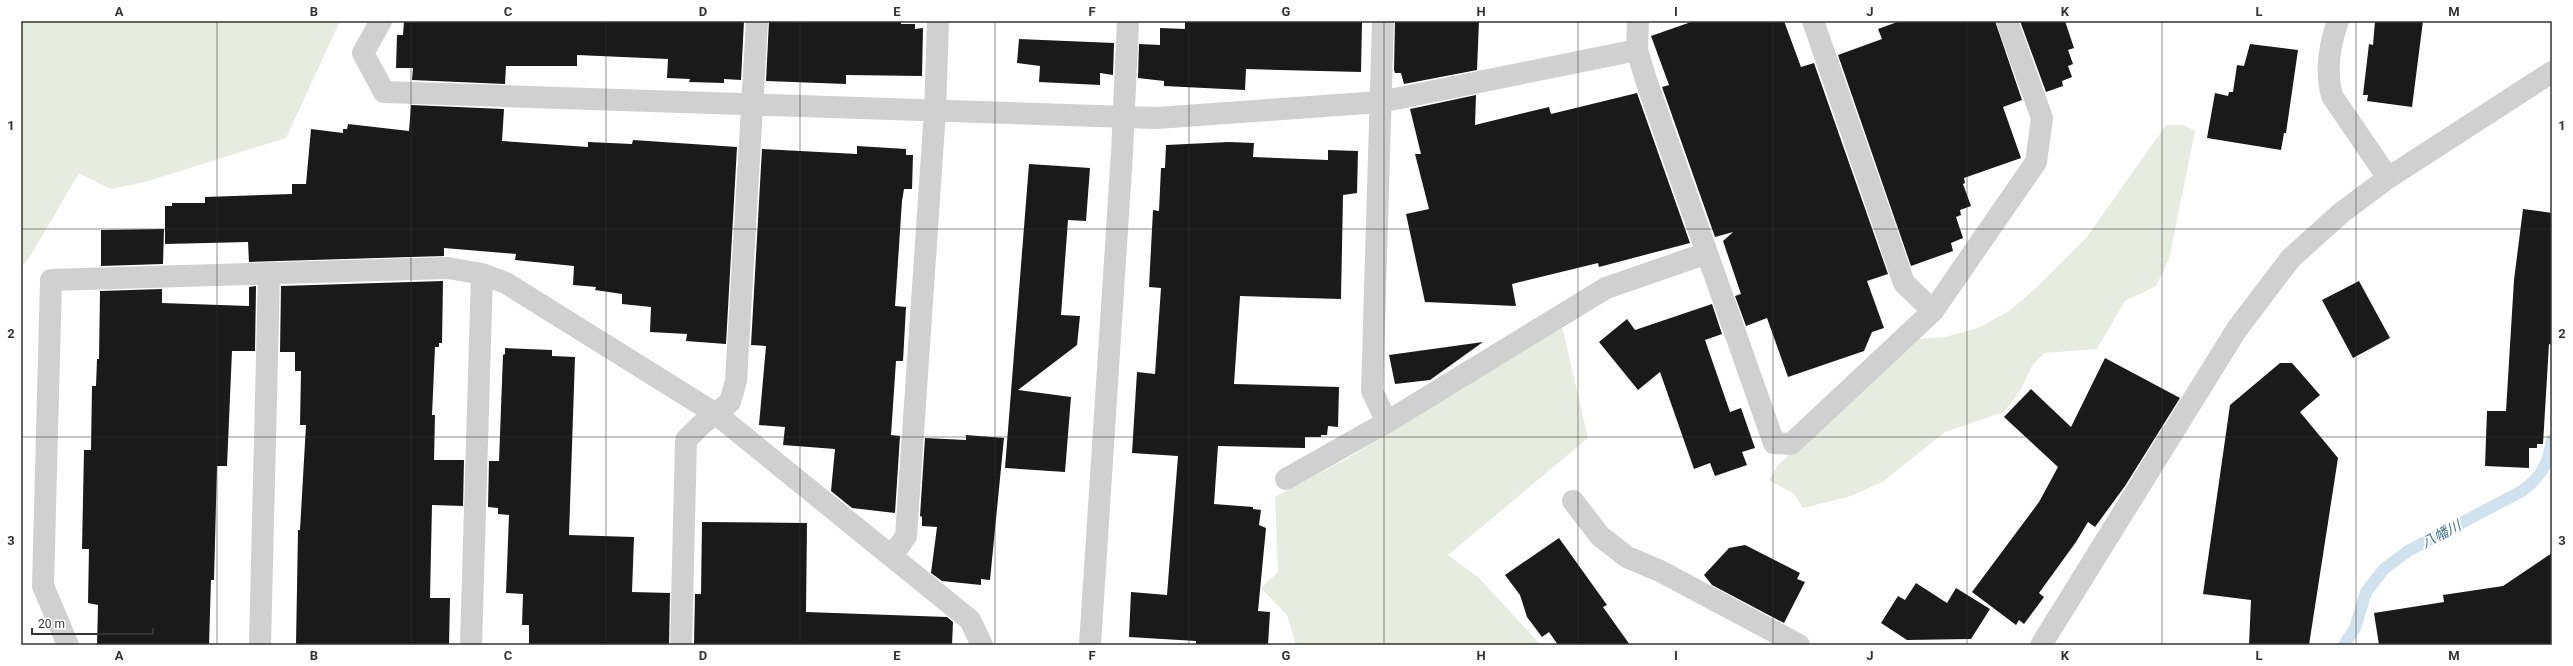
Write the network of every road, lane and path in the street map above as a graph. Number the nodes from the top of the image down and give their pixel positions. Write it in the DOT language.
graph roads {
  1 [pos="381,21"];
  2 [pos="757,21"];
  3 [pos="938,21"];
  4 [pos="1128,21"];
  5 [pos="1383,21"];
  6 [pos="1638,21"];
  7 [pos="1813,21"];
  8 [pos="2007,21"];
  9 [pos="2338,21"];
  10 [pos="1637,50"];
  11 [pos="2552,72"];
  12 [pos="1380,102"];
  13 [pos="754,106"];
  14 [pos="935,112"];
  15 [pos="1124,118"];
  16 [pos="2388,178"];
  17 [pos="1708,253"];
  18 [pos="269,274"];
  19 [pos="482,274"];
  20 [pos="1934,311"];
  21 [pos="716,414"];
  22 [pos="1386,422"];
  23 [pos="1286,479"];
  24 [pos="1573,501"];
  25 [pos="892,556"];
  26 [pos="68,645"];
  27 [pos="260,645"];
  28 [pos="471,645"];
  29 [pos="681,645"];
  30 [pos="982,645"];
  31 [pos="1090,645"];
  32 [pos="1799,645"];
  33 [pos="2041,645"];
  1 -- 13 [label="street"];
  2 -- 13 [label="street"];
  3 -- 14 [label="street"];
  4 -- 15 [label="street"];
  5 -- 12 [label="street"];
  6 -- 10 [label="street"];
  7 -- 20 [label="street"];
  8 -- 20 [label="street"];
  9 -- 16 [label="street"];
  10 -- 12 [label="street"];
  10 -- 17 [label="street"];
  11 -- 16 [label="street"];
  12 -- 15 [label="street"];
  12 -- 22 [label="street"];
  13 -- 14 [label="street"];
  13 -- 21 [label="street"];
  14 -- 15 [label="street"];
  14 -- 25 [label="street"];
  15 -- 31 [label="street"];
  16 -- 33 [label="street"];
  17 -- 20 [label="street"];
  17 -- 22 [label="street"];
  18 -- 19 [label="street"];
  18 -- 26 [label="street"];
  18 -- 27 [label="street"];
  19 -- 21 [label="street"];
  19 -- 28 [label="street"];
  21 -- 25 [label="street"];
  21 -- 29 [label="street"];
  22 -- 23 [label="street"];
  24 -- 32 [label="street"];
  25 -- 30 [label="street"];
}
